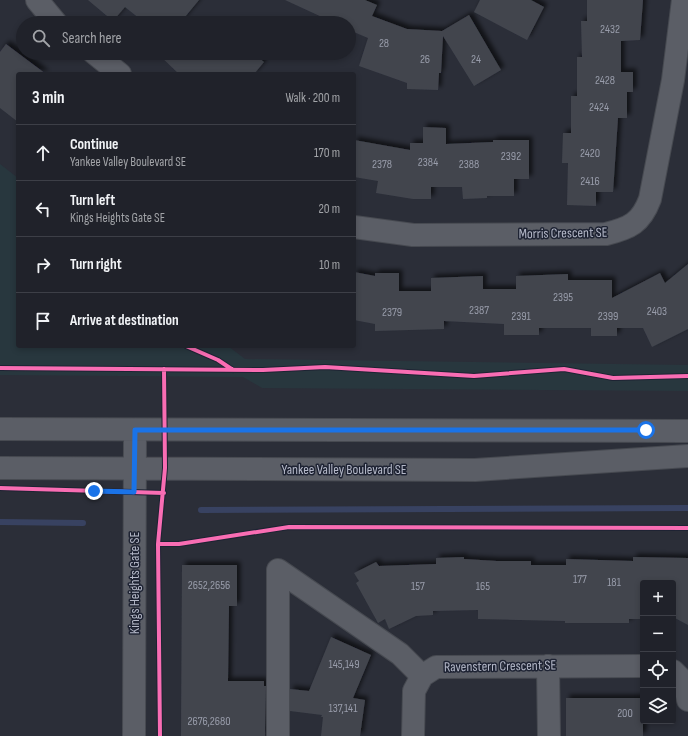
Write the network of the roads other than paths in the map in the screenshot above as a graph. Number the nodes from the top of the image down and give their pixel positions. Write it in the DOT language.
graph roads {
  1 [pos="37,0"];
  2 [pos="683,0"];
  3 [pos="50,16"];
  4 [pos="103,60"];
  5 [pos="118,72"];
  6 [pos="356,227"];
  7 [pos="0,429"];
  8 [pos="135,430"];
  9 [pos="688,431"];
  10 [pos="688,456"];
  11 [pos="0,468"];
  12 [pos="134,468"];
  13 [pos="548,666"];
  14 [pos="640,666"];
  15 [pos="676,674"];
  16 [pos="422,676"];
  17 [pos="688,700"];
  18 [pos="134,736"];
  19 [pos="278,736"];
  20 [pos="413,736"];
  21 [pos="549,736"];
  1 -- 3 [label="street"];
  2 -- 6 [label="street, Morris Crescent SE"];
  4 -- 5 [label="street"];
  7 -- 8 [label="street"];
  8 -- 9 [label="street"];
  8 -- 12 [label="street, Kings Heights Gate SE"];
  10 -- 12 [label="street, Yankee Valley Boulevard SE"];
  11 -- 12 [label="street, Yankee Valley Boulevard SE"];
  12 -- 18 [label="street, Kings Heights Gate SE"];
  13 -- 14 [label="street, Ravenstern Crescent SE"];
  13 -- 16 [label="street, Ravenstern Crescent SE"];
  13 -- 21 [label="street"];
  15 -- 17 [label="street"];
  16 -- 19 [label="street"];
  16 -- 20 [label="street"];
}
